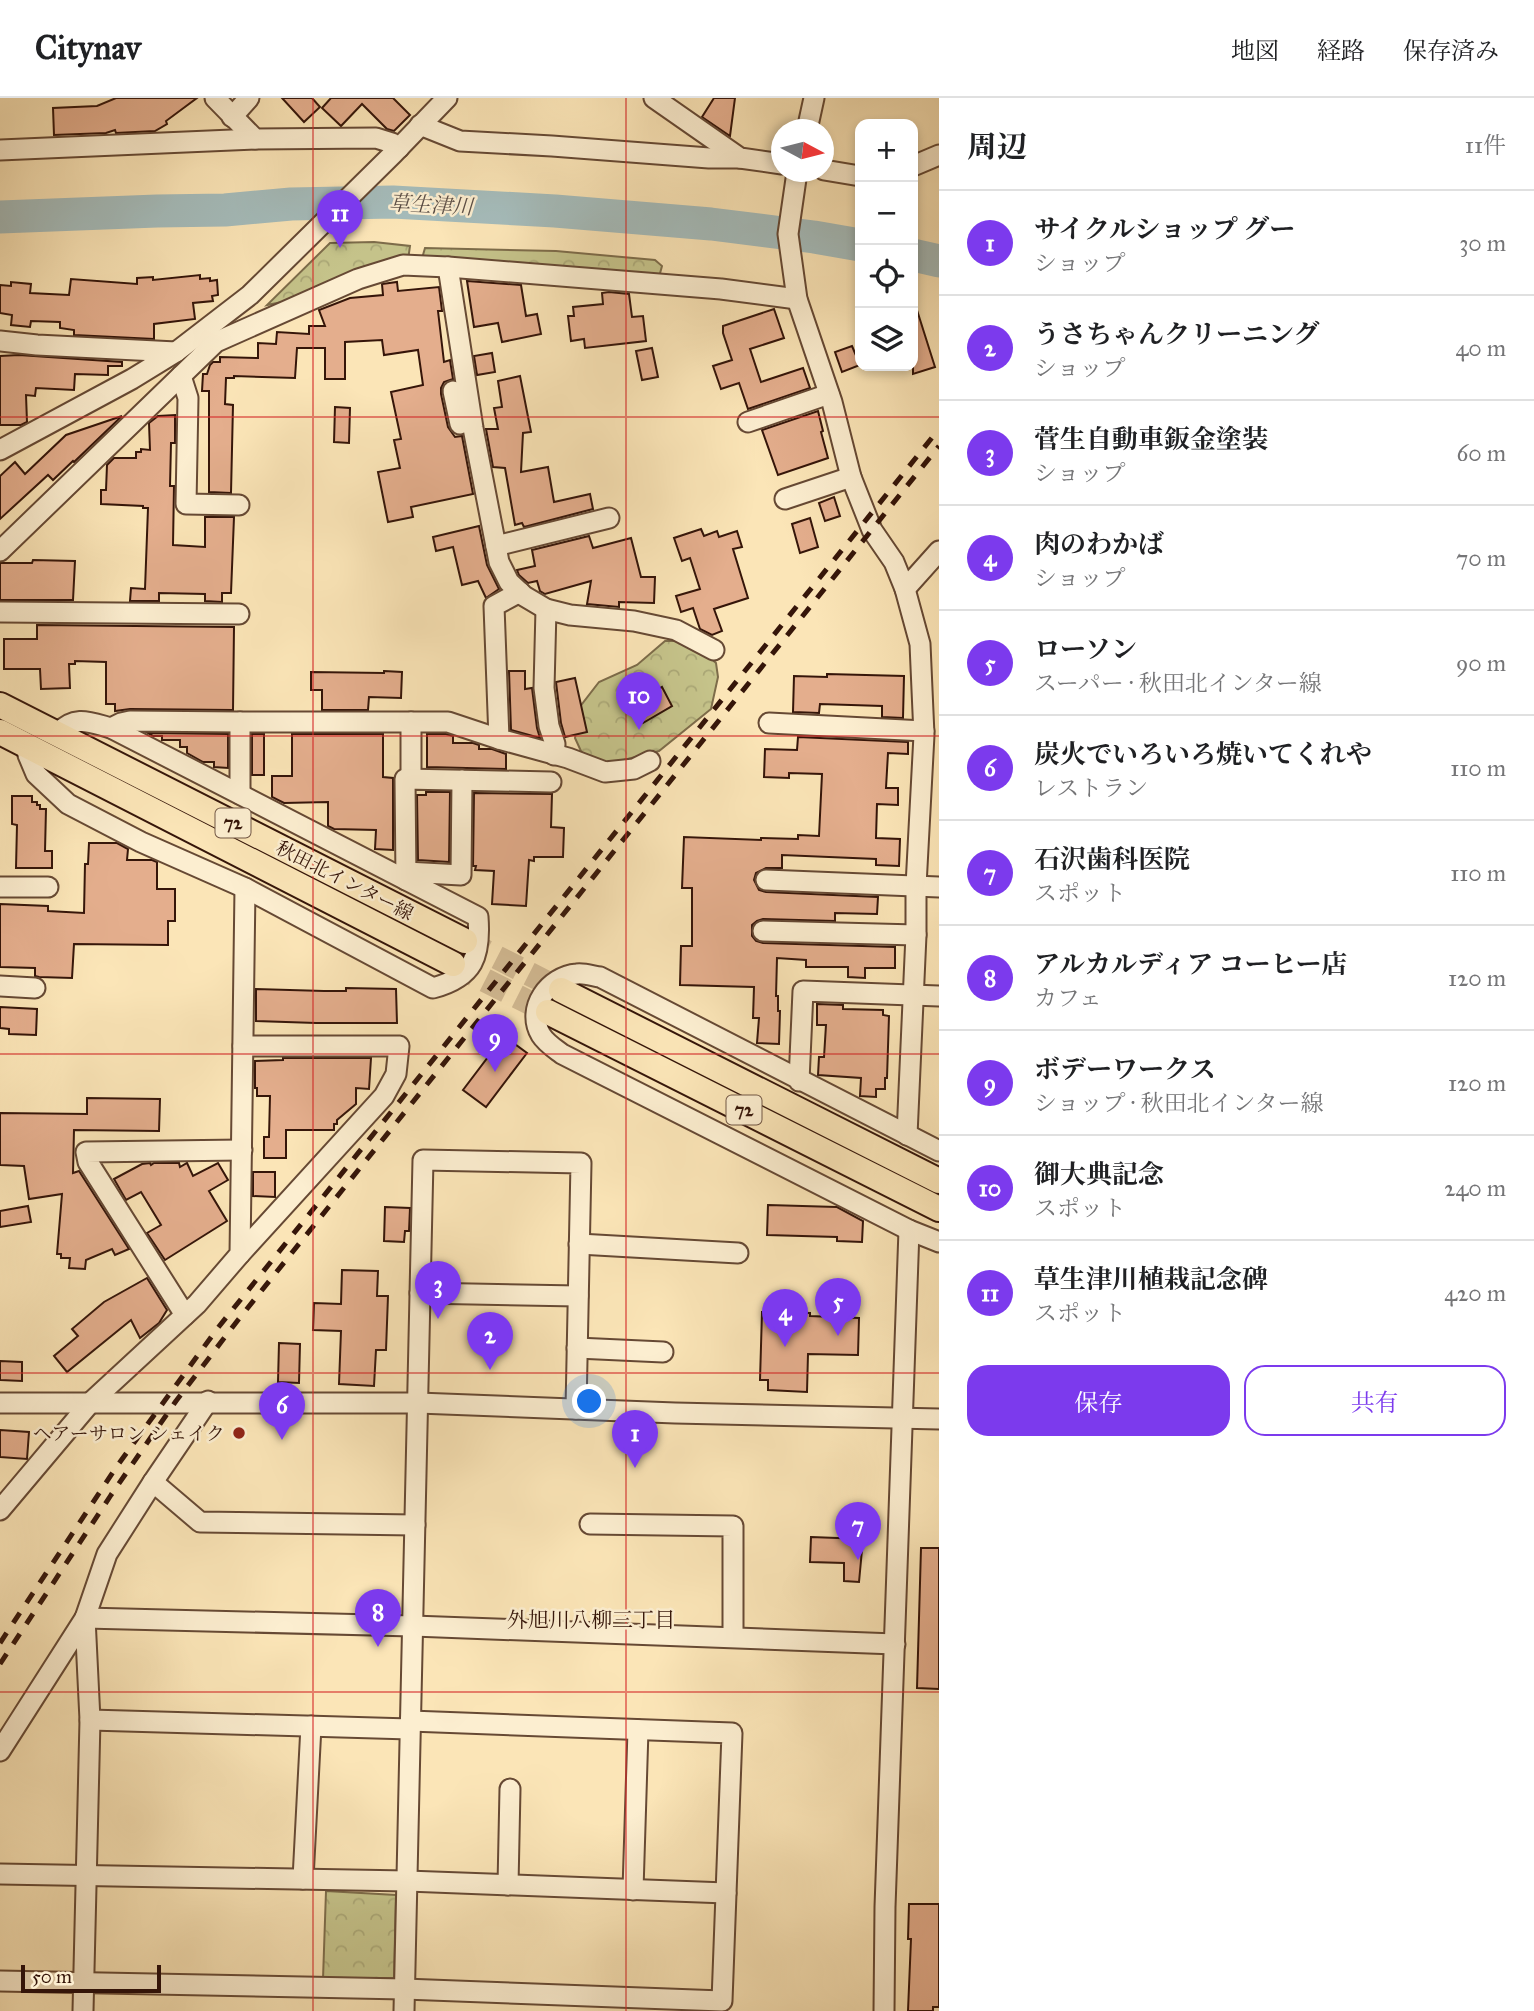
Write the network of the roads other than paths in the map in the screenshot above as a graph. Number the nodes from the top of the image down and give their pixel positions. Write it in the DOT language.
graph roads {
  1 [pos="215,98"];
  2 [pos="249,98"];
  3 [pos="447,98"];
  4 [pos="814,98"];
  5 [pos="663,101"];
  6 [pos="232,117"];
  7 [pos="809,119"];
  8 [pos="420,125"];
  9 [pos="255,139"];
  10 [pos="0,150"];
  11 [pos="396,150"];
  12 [pos="939,155"];
  13 [pos="740,158"];
  14 [pos="771,162"];
  15 [pos="918,164"];
  16 [pos="834,172"];
  17 [pos="855,175"];
  18 [pos="795,182"];
  19 [pos="448,267"];
  20 [pos="795,292"];
  21 [pos="0,341"];
  22 [pos="216,342"];
  23 [pos="183,346"];
  24 [pos="181,376"];
  25 [pos="453,391"];
  26 [pos="829,394"];
  27 [pos="748,422"];
  28 [pos="473,428"];
  29 [pos="0,450"];
  30 [pos="850,477"];
  31 [pos="785,499"];
  32 [pos="239,505"];
  33 [pos="609,518"];
  34 [pos="496,546"];
  35 [pos="0,551"];
  36 [pos="939,551"];
  37 [pos="905,589"];
  38 [pos="520,592"];
  39 [pos="546,609"];
  40 [pos="0,612"];
  41 [pos="239,614"];
  42 [pos="715,650"];
  43 [pos="931,671"];
  44 [pos="0,705"];
  45 [pos="240,722"];
  46 [pos="411,722"];
  47 [pos="769,723"];
  48 [pos="111,728"];
  49 [pos="0,732"];
  50 [pos="58,733"];
  51 [pos="929,733"];
  52 [pos="499,739"];
  53 [pos="26,745"];
  54 [pos="554,755"];
  55 [pos="650,761"];
  56 [pos="411,779"];
  57 [pos="462,780"];
  58 [pos="551,782"];
  59 [pos="240,794"];
  60 [pos="406,876"];
  61 [pos="766,880"];
  62 [pos="916,886"];
  63 [pos="0,887"];
  64 [pos="48,887"];
  65 [pos="939,887"];
  66 [pos="245,888"];
  67 [pos="763,931"];
  68 [pos="916,935"];
  69 [pos="465,941"];
  70 [pos="453,964"];
  71 [pos="0,986"];
  72 [pos="35,988"];
  73 [pos="561,990"];
  74 [pos="913,994"];
  75 [pos="939,996"];
  76 [pos="548,1012"];
  77 [pos="243,1045"];
  78 [pos="799,1081"];
  79 [pos="907,1135"];
  80 [pos="242,1150"];
  81 [pos="939,1152"];
  82 [pos="939,1181"];
  83 [pos="939,1209"];
  84 [pos="909,1230"];
  85 [pos="939,1242"];
  86 [pos="579,1244"];
  87 [pos="738,1253"];
  88 [pos="240,1254"];
  89 [pos="420,1293"];
  90 [pos="578,1296"];
  91 [pos="185,1315"];
  92 [pos="577,1348"];
  93 [pos="663,1352"];
  94 [pos="208,1401"];
  95 [pos="0,1402"];
  96 [pos="91,1402"];
  97 [pos="418,1403"];
  98 [pos="576,1409"];
  99 [pos="902,1418"];
  100 [pos="939,1419"];
  101 [pos="153,1482"];
  102 [pos="0,1510"];
  103 [pos="590,1524"];
  104 [pos="415,1525"];
  105 [pos="85,1618"];
  106 [pos="413,1626"];
  107 [pos="733,1637"];
  108 [pos="895,1643"];
  109 [pos="90,1720"];
  110 [pos="410,1725"];
  111 [pos="311,1726"];
  112 [pos="638,1730"];
  113 [pos="0,1751"];
  114 [pos="510,1789"];
  115 [pos="0,1874"];
  116 [pos="87,1875"];
  117 [pos="303,1880"];
  118 [pos="407,1881"];
  119 [pos="508,1885"];
  120 [pos="634,1890"];
  121 [pos="726,1893"];
  122 [pos="0,1981"];
  123 [pos="84,1983"];
  124 [pos="404,1989"];
  125 [pos="83,2011"];
  126 [pos="404,2011"];
  127 [pos="884,2011"];
  1 -- 6 [label="street"];
  2 -- 6 [label="street"];
  3 -- 8 [label="street"];
  4 -- 7 [label="street"];
  5 -- 13 [label="street"];
  6 -- 9 [label="street"];
  8 -- 11 [label="street"];
  8 -- 13 [label="street"];
  9 -- 10 [label="street"];
  9 -- 11 [label="street"];
  11 -- 23 [label="street"];
  12 -- 15 [label="street"];
  13 -- 14 [label="street"];
  16 -- 17 [label="street"];
  18 -- 20 [label="street"];
  19 -- 20 [label="street"];
  19 -- 22 [label="street"];
  19 -- 28 [label="street"];
  20 -- 26 [label="street"];
  21 -- 23 [label="street"];
  22 -- 23 [label="street"];
  22 -- 24 [label="street"];
  23 -- 29 [label="street"];
  24 -- 32 [label="street"];
  24 -- 35 [label="street"];
  25 -- 28 [label="street"];
  26 -- 27 [label="street"];
  26 -- 30 [label="street"];
  28 -- 34 [label="street"];
  30 -- 31 [label="street"];
  30 -- 37 [label="street"];
  33 -- 34 [label="street"];
  34 -- 38 [label="street"];
  36 -- 37 [label="street"];
  37 -- 43 [label="street"];
  38 -- 39 [label="street"];
  38 -- 52 [label="street"];
  39 -- 42 [label="street"];
  39 -- 54 [label="street"];
  40 -- 41 [label="street"];
  43 -- 51 [label="street"];
  44 -- 50 [label="main road, 秋田北インター線 / 72"];
  45 -- 46 [label="street"];
  45 -- 48 [label="street"];
  45 -- 59 [label="street"];
  46 -- 52 [label="street"];
  46 -- 56 [label="street"];
  47 -- 51 [label="street"];
  48 -- 50 [label="street"];
  48 -- 59 [label="street"];
  49 -- 53 [label="main road, 秋田北インター線 / 72"];
  50 -- 69 [label="main road, 秋田北インター線 / 72"];
  51 -- 62 [label="street"];
  52 -- 54 [label="street"];
  53 -- 66 [label="street"];
  53 -- 70 [label="main road, 秋田北インター線 / 72"];
  54 -- 55 [label="street"];
  56 -- 57 [label="street"];
  56 -- 60 [label="street"];
  57 -- 58 [label="street"];
  57 -- 60 [label="street"];
  59 -- 60 [label="street"];
  60 -- 66 [label="street"];
  61 -- 62 [label="street"];
  62 -- 65 [label="street"];
  62 -- 68 [label="street"];
  63 -- 64 [label="street"];
  66 -- 77 [label="street"];
  67 -- 68 [label="street"];
  68 -- 74 [label="street"];
  71 -- 72 [label="street"];
  73 -- 82 [label="main road, 72"];
  74 -- 75 [label="street"];
  74 -- 78 [label="street"];
  74 -- 79 [label="street"];
  76 -- 83 [label="main road, 72"];
  77 -- 80 [label="street"];
  77 -- 88 [label="street"];
  78 -- 79 [label="street"];
  78 -- 84 [label="street"];
  79 -- 81 [label="street"];
  80 -- 88 [label="street"];
  80 -- 91 [label="street"];
  84 -- 85 [label="street"];
  84 -- 99 [label="street"];
  86 -- 87 [label="street"];
  86 -- 89 [label="street"];
  86 -- 90 [label="street"];
  88 -- 91 [label="street"];
  89 -- 90 [label="street"];
  89 -- 97 [label="street"];
  90 -- 92 [label="street"];
  91 -- 96 [label="street"];
  92 -- 93 [label="street"];
  92 -- 98 [label="street"];
  94 -- 96 [label="street"];
  94 -- 97 [label="street"];
  94 -- 101 [label="street"];
  95 -- 96 [label="street"];
  96 -- 102 [label="street"];
  97 -- 98 [label="street"];
  97 -- 104 [label="street"];
  98 -- 99 [label="street"];
  99 -- 100 [label="street"];
  99 -- 108 [label="street"];
  101 -- 104 [label="street"];
  101 -- 105 [label="street"];
  103 -- 107 [label="street"];
  104 -- 106 [label="street"];
  105 -- 106 [label="street"];
  105 -- 109 [label="street"];
  105 -- 113 [label="street"];
  106 -- 107 [label="street"];
  106 -- 110 [label="street"];
  107 -- 108 [label="street"];
  108 -- 127 [label="street"];
  109 -- 111 [label="street"];
  109 -- 116 [label="street"];
  110 -- 111 [label="street"];
  110 -- 112 [label="street"];
  110 -- 118 [label="street"];
  111 -- 117 [label="street"];
  112 -- 120 [label="street"];
  112 -- 121 [label="street"];
  114 -- 119 [label="street"];
  115 -- 116 [label="street"];
  116 -- 117 [label="street"];
  116 -- 123 [label="street"];
  117 -- 118 [label="street"];
  118 -- 119 [label="street"];
  118 -- 124 [label="street"];
  119 -- 120 [label="street"];
  120 -- 121 [label="street"];
  121 -- 124 [label="street"];
  122 -- 123 [label="street"];
  123 -- 124 [label="street"];
  123 -- 125 [label="street"];
  124 -- 126 [label="street"];
}
